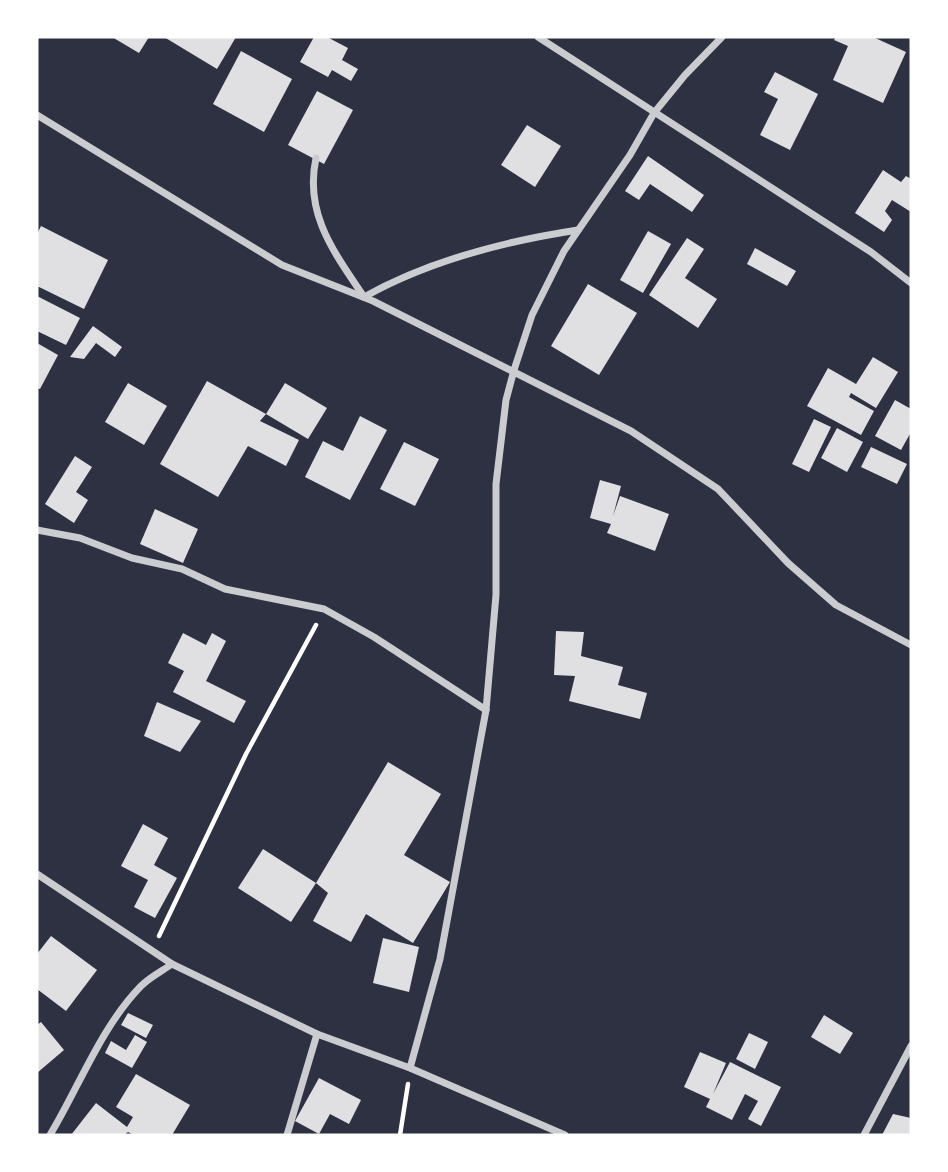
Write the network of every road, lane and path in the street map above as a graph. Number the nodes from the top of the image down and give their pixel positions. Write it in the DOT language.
graph roads {
  1 [pos="538,37"];
  2 [pos="722,37"];
  3 [pos="654,113"];
  4 [pos="37,115"];
  5 [pos="316,158"];
  6 [pos="578,230"];
  7 [pos="911,283"];
  8 [pos="364,297"];
  9 [pos="514,370"];
  10 [pos="37,530"];
  11 [pos="324,609"];
  12 [pos="911,645"];
  13 [pos="486,710"];
  14 [pos="37,874"];
  15 [pos="152,950"];
  16 [pos="172,964"];
  17 [pos="317,1034"];
  18 [pos="911,1046"];
  19 [pos="410,1068"];
  20 [pos="50,1135"];
  21 [pos="287,1135"];
  22 [pos="400,1135"];
  23 [pos="565,1135"];
  24 [pos="864,1135"];
  1 -- 3 [label="street"];
  2 -- 3 [label="street"];
  3 -- 6 [label="street"];
  3 -- 7 [label="street"];
  4 -- 8 [label="street"];
  5 -- 8 [label="street"];
  6 -- 8 [label="street"];
  6 -- 9 [label="street"];
  8 -- 9 [label="street"];
  9 -- 12 [label="street"];
  9 -- 13 [label="street"];
  10 -- 11 [label="street"];
  11 -- 13 [label="street"];
  11 -- 15 [label="path"];
  13 -- 19 [label="street"];
  14 -- 15 [label="street"];
  15 -- 16 [label="street"];
  16 -- 17 [label="street"];
  16 -- 20 [label="street"];
  17 -- 19 [label="street"];
  17 -- 21 [label="street"];
  18 -- 24 [label="street"];
  19 -- 22 [label="path"];
  19 -- 23 [label="street"];
}
